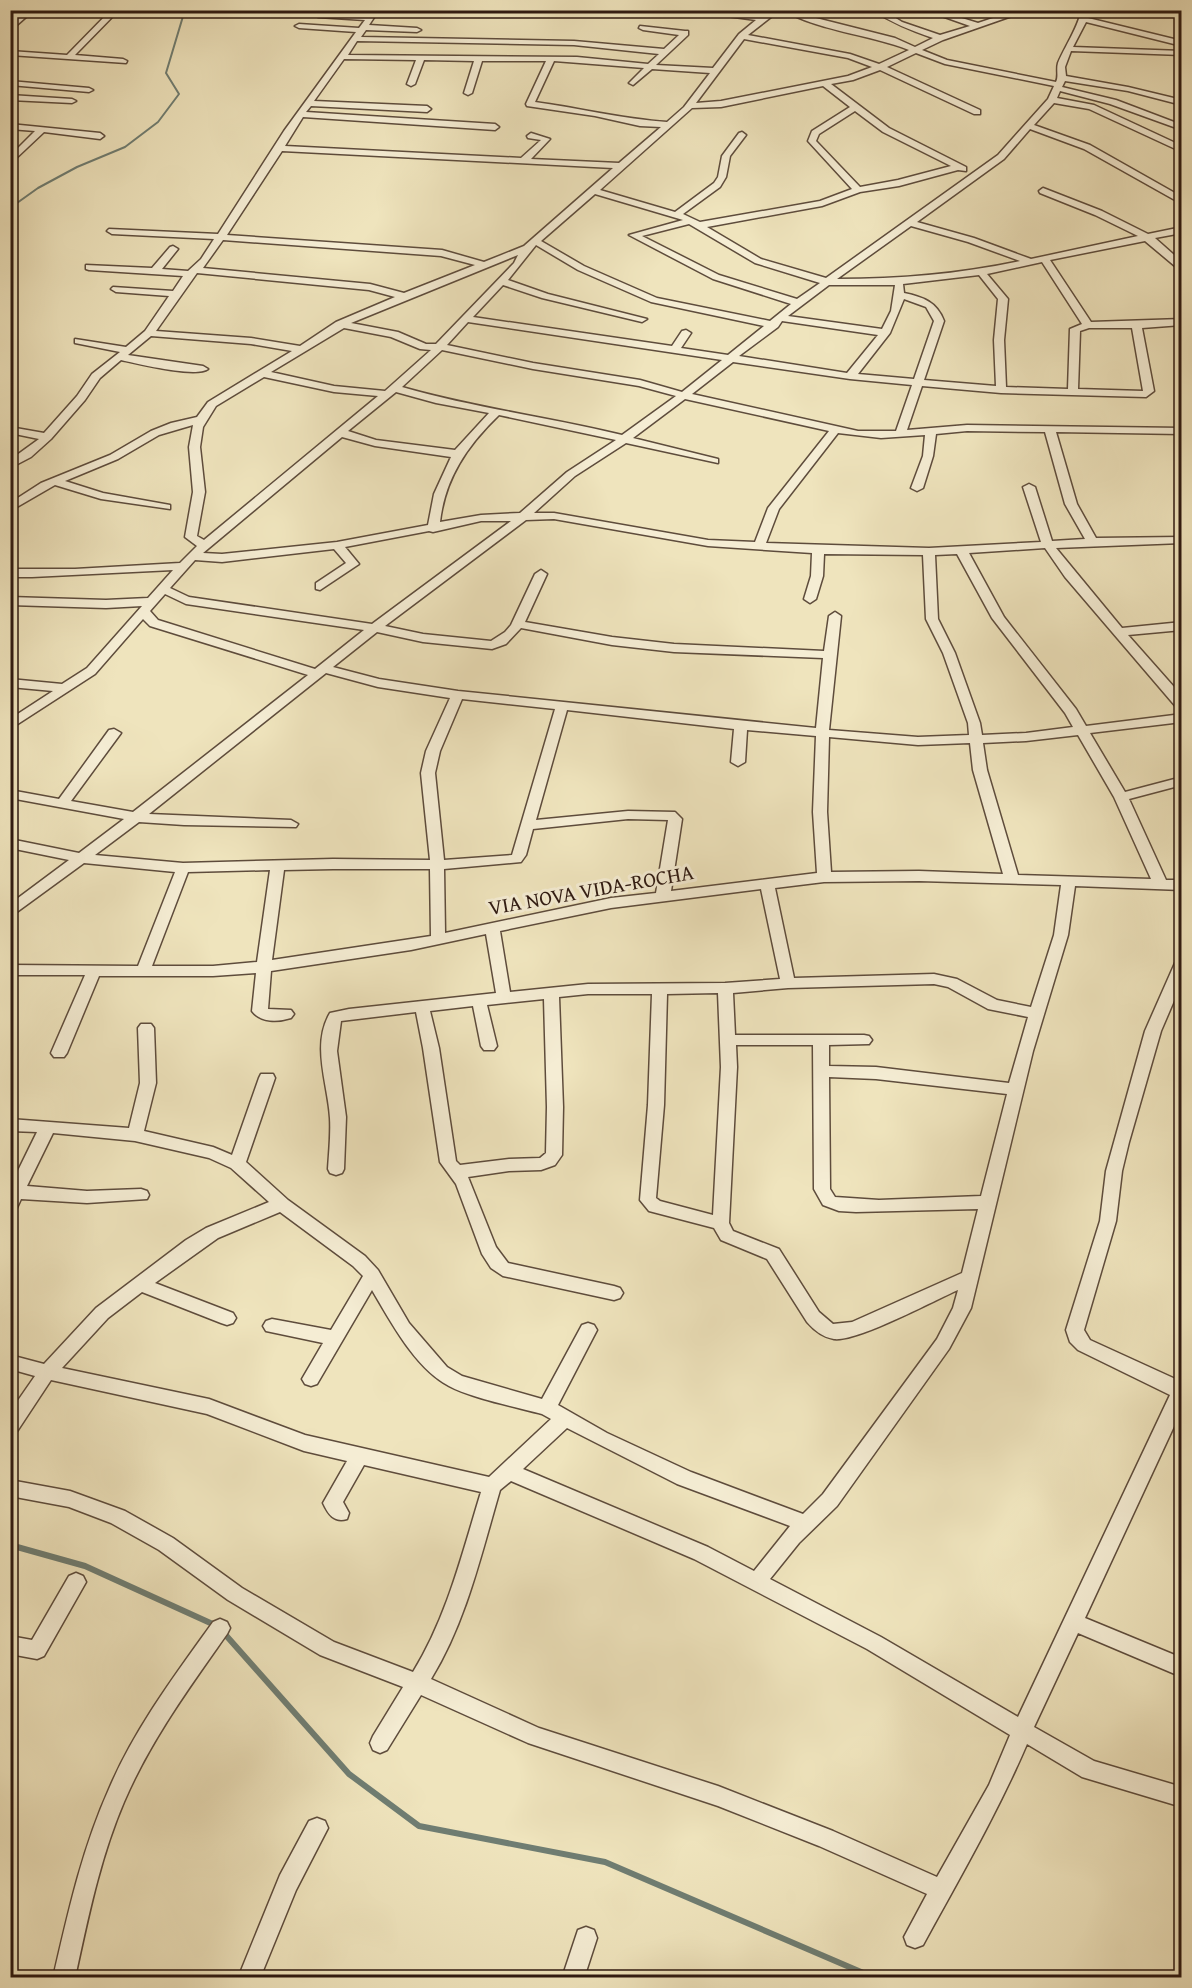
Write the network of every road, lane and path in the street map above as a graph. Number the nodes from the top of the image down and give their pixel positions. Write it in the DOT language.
graph roads {
  1 [pos="31,10"];
  2 [pos="116,10"];
  3 [pos="376,10"];
  4 [pos="545,10"];
  5 [pos="686,10"];
  6 [pos="777,10"];
  7 [pos="787,10"];
  8 [pos="875,10"];
  9 [pos="1026,10"];
  10 [pos="555,11"];
  11 [pos="942,13"];
  12 [pos="318,15"];
  13 [pos="1085,15"];
  14 [pos="369,18"];
  15 [pos="763,18"];
  16 [pos="976,25"];
  17 [pos="299,26"];
  18 [pos="644,28"];
  19 [pos="10,29"];
  20 [pos="361,29"];
  21 [pos="417,30"];
  22 [pos="742,36"];
  23 [pos="940,38"];
  24 [pos="355,39"];
  25 [pos="1182,44"];
  26 [pos="915,49"];
  27 [pos="1069,49"];
  28 [pos="667,52"];
  29 [pos="10,53"];
  30 [pos="1182,53"];
  31 [pos="344,57"];
  32 [pos="68,58"];
  33 [pos="421,58"];
  34 [pos="478,59"];
  35 [pos="551,59"];
  36 [pos="123,60"];
  37 [pos="882,66"];
  38 [pos="649,67"];
  39 [pos="717,71"];
  40 [pos="10,83"];
  41 [pos="633,83"];
  42 [pos="824,83"];
  43 [pos="411,84"];
  44 [pos="1060,84"];
  45 [pos="89,90"];
  46 [pos="468,93"];
  47 [pos="10,97"];
  48 [pos="1052,100"];
  49 [pos="72,101"];
  50 [pos="309,103"];
  51 [pos="1182,103"];
  52 [pos="690,106"];
  53 [pos="854,108"];
  54 [pos="427,109"];
  55 [pos="977,112"];
  56 [pos="301,114"];
  57 [pos="670,125"];
  58 [pos="10,126"];
  59 [pos="1029,126"];
  60 [pos="495,128"];
  61 [pos="1182,128"];
  62 [pos="41,130"];
  63 [pos="742,135"];
  64 [pos="100,136"];
  65 [pos="531,136"];
  66 [pos="279,148"];
  67 [pos="1182,150"];
  68 [pos="10,161"];
  69 [pos="523,161"];
  70 [pos="619,166"];
  71 [pos="958,167"];
  72 [pos="974,175"];
  73 [pos="858,190"];
  74 [pos="594,191"];
  75 [pos="1043,192"];
  76 [pos="1182,201"];
  77 [pos="676,215"];
  78 [pos="695,223"];
  79 [pos="912,223"];
  80 [pos="1182,230"];
  81 [pos="112,231"];
  82 [pos="222,237"];
  83 [pos="1148,239"];
  84 [pos="531,245"];
  85 [pos="173,249"];
  86 [pos="1045,260"];
  87 [pos="1031,262"];
  88 [pos="1180,264"];
  89 [pos="483,265"];
  90 [pos="89,267"];
  91 [pos="136,270"];
  92 [pos="155,271"];
  93 [pos="192,272"];
  94 [pos="981,272"];
  95 [pos="503,282"];
  96 [pos="828,282"];
  97 [pos="898,282"];
  98 [pos="116,289"];
  99 [pos="127,290"];
  100 [pos="175,294"];
  101 [pos="900,294"];
  102 [pos="402,296"];
  103 [pos="798,303"];
  104 [pos="467,319"];
  105 [pos="642,319"];
  106 [pos="778,322"];
  107 [pos="1182,322"];
  108 [pos="340,324"];
  109 [pos="1088,325"];
  110 [pos="1136,325"];
  111 [pos="149,333"];
  112 [pos="686,333"];
  113 [pos="885,333"];
  114 [pos="79,341"];
  115 [pos="442,347"];
  116 [pos="301,349"];
  117 [pos="675,349"];
  118 [pos="123,353"];
  119 [pos="733,359"];
  120 [pos="203,369"];
  121 [pos="265,374"];
  122 [pos="850,376"];
  123 [pos="918,383"];
  124 [pos="1001,390"];
  125 [pos="391,391"];
  126 [pos="1073,391"];
  127 [pos="683,395"];
  128 [pos="497,411"];
  129 [pos="200,420"];
  130 [pos="10,430"];
  131 [pos="835,430"];
  132 [pos="931,430"];
  133 [pos="1050,430"];
  134 [pos="1182,431"];
  135 [pos="342,433"];
  136 [pos="900,434"];
  137 [pos="47,437"];
  138 [pos="625,438"];
  139 [pos="458,454"];
  140 [pos="714,461"];
  141 [pos="12,463"];
  142 [pos="53,481"];
  143 [pos="1029,487"];
  144 [pos="917,488"];
  145 [pos="166,507"];
  146 [pos="10,508"];
  147 [pos="522,518"];
  148 [pos="433,529"];
  149 [pos="1182,540"];
  150 [pos="1092,542"];
  151 [pos="337,545"];
  152 [pos="1048,545"];
  153 [pos="204,546"];
  154 [pos="759,547"];
  155 [pos="818,550"];
  156 [pos="961,550"];
  157 [pos="929,552"];
  158 [pos="192,556"];
  159 [pos="183,566"];
  160 [pos="10,573"];
  161 [pos="541,574"];
  162 [pos="320,586"];
  163 [pos="163,589"];
  164 [pos="810,599"];
  165 [pos="10,601"];
  166 [pos="147,607"];
  167 [pos="835,616"];
  168 [pos="517,624"];
  169 [pos="1182,626"];
  170 [pos="375,628"];
  171 [pos="1118,632"];
  172 [pos="829,655"];
  173 [pos="322,672"];
  174 [pos="10,683"];
  175 [pos="62,688"];
  176 [pos="459,695"];
  177 [pos="1182,705"];
  178 [pos="562,706"];
  179 [pos="1182,718"];
  180 [pos="10,725"];
  181 [pos="741,726"];
  182 [pos="1082,731"];
  183 [pos="823,732"];
  184 [pos="114,733"];
  185 [pos="977,740"];
  186 [pos="738,762"];
  187 [pos="1182,781"];
  188 [pos="10,794"];
  189 [pos="1121,797"];
  190 [pos="62,804"];
  191 [pos="135,817"];
  192 [pos="291,824"];
  193 [pos="526,825"];
  194 [pos="10,843"];
  195 [pos="80,858"];
  196 [pos="278,865"];
  197 [pos="436,865"];
  198 [pos="183,868"];
  199 [pos="824,877"];
  200 [pos="1012,880"];
  201 [pos="1068,883"];
  202 [pos="767,884"];
  203 [pos="1161,885"];
  204 [pos="1182,885"];
  205 [pos="663,895"];
  206 [pos="10,912"];
  207 [pos="492,928"];
  208 [pos="438,939"];
  209 [pos="1182,963"];
  210 [pos="262,967"];
  211 [pos="10,970"];
  212 [pos="94,971"];
  213 [pos="143,971"];
  214 [pos="788,982"];
  215 [pos="660,988"];
  216 [pos="724,988"];
  217 [pos="551,993"];
  218 [pos="504,998"];
  219 [pos="479,1001"];
  220 [pos="422,1007"];
  221 [pos="1036,1013"];
  222 [pos="286,1014"];
  223 [pos="146,1029"];
  224 [pos="728,1040"];
  225 [pos="864,1040"];
  226 [pos="820,1041"];
  227 [pos="489,1046"];
  228 [pos="59,1053"];
  229 [pos="822,1071"];
  230 [pos="267,1078"];
  231 [pos="1015,1089"];
  232 [pos="10,1125"];
  233 [pos="48,1127"];
  234 [pos="135,1135"];
  235 [pos="237,1164"];
  236 [pos="336,1169"];
  237 [pos="456,1172"];
  238 [pos="141,1195"];
  239 [pos="14,1198"];
  240 [pos="987,1202"];
  241 [pos="282,1204"];
  242 [pos="721,1222"];
  243 [pos="372,1275"];
  244 [pos="970,1277"];
  245 [pos="140,1284"];
  246 [pos="614,1293"];
  247 [pos="227,1318"];
  248 [pos="272,1326"];
  249 [pos="588,1330"];
  250 [pos="336,1338"];
  251 [pos="10,1362"];
  252 [pos="47,1372"];
  253 [pos="311,1379"];
  254 [pos="1180,1399"];
  255 [pos="547,1408"];
  256 [pos="566,1417"];
  257 [pos="10,1428"];
  258 [pos="359,1456"];
  259 [pos="508,1471"];
  260 [pos="492,1486"];
  261 [pos="10,1488"];
  262 [pos="340,1513"];
  263 [pos="806,1524"];
  264 [pos="76,1582"];
  265 [pos="756,1583"];
  266 [pos="1073,1622"];
  267 [pos="220,1628"];
  268 [pos="10,1645"];
  269 [pos="1182,1668"];
  270 [pos="417,1683"];
  271 [pos="1022,1731"];
  272 [pos="380,1743"];
  273 [pos="1182,1797"];
  274 [pos="317,1828"];
  275 [pos="942,1890"];
  276 [pos="915,1937"];
  277 [pos="586,1938"];
  278 [pos="64,1977"];
  279 [pos="249,1977"];
  280 [pos="573,1977"];
  1 -- 19 [label="street"];
  2 -- 32 [label="street"];
  3 -- 14 [label="street"];
  4 -- 10 [label="street"];
  5 -- 15 [label="street"];
  6 -- 15 [label="street"];
  7 -- 26 [label="street"];
  8 -- 23 [label="street"];
  9 -- 16 [label="street"];
  11 -- 16 [label="street"];
  12 -- 14 [label="street"];
  13 -- 25 [label="street"];
  13 -- 27 [label="street"];
  14 -- 20 [label="street"];
  15 -- 22 [label="street"];
  16 -- 23 [label="street"];
  17 -- 20 [label="street"];
  18 -- 28 [label="street"];
  20 -- 21 [label="street"];
  20 -- 24 [label="street"];
  22 -- 37 [label="street"];
  22 -- 39 [label="street"];
  23 -- 26 [label="street"];
  24 -- 28 [label="street"];
  24 -- 31 [label="street"];
  26 -- 37 [label="street"];
  26 -- 44 [label="street"];
  27 -- 30 [label="street"];
  27 -- 44 [label="street"];
  28 -- 38 [label="street"];
  29 -- 32 [label="street"];
  31 -- 33 [label="street"];
  31 -- 50 [label="street"];
  32 -- 36 [label="street"];
  33 -- 34 [label="street"];
  33 -- 43 [label="street"];
  34 -- 35 [label="street"];
  34 -- 46 [label="street"];
  35 -- 38 [label="street"];
  35 -- 57 [label="street"];
  37 -- 42 [label="street"];
  37 -- 55 [label="street"];
  38 -- 39 [label="street"];
  38 -- 41 [label="street"];
  39 -- 52 [label="street"];
  40 -- 45 [label="street"];
  42 -- 52 [label="street"];
  42 -- 53 [label="street"];
  44 -- 48 [label="street"];
  44 -- 51 [label="street"];
  44 -- 61 [label="street"];
  47 -- 49 [label="street"];
  48 -- 59 [label="street"];
  48 -- 67 [label="street"];
  50 -- 54 [label="street"];
  50 -- 56 [label="street"];
  52 -- 57 [label="street"];
  53 -- 71 [label="street"];
  53 -- 73 [label="street"];
  56 -- 60 [label="street"];
  56 -- 66 [label="street"];
  57 -- 70 [label="street"];
  58 -- 62 [label="street"];
  59 -- 72 [label="street"];
  59 -- 76 [label="street"];
  62 -- 64 [label="street"];
  62 -- 68 [label="street"];
  63 -- 77 [label="street"];
  65 -- 69 [label="street"];
  66 -- 69 [label="street"];
  66 -- 82 [label="street"];
  69 -- 70 [label="street"];
  70 -- 74 [label="street"];
  71 -- 72 [label="street"];
  71 -- 73 [label="street"];
  72 -- 79 [label="street"];
  73 -- 78 [label="street"];
  74 -- 77 [label="street"];
  74 -- 84 [label="street"];
  75 -- 83 [label="street"];
  77 -- 78 [label="street"];
  78 -- 96 [label="street"];
  78 -- 103 [label="street"];
  79 -- 87 [label="street"];
  79 -- 96 [label="street"];
  80 -- 83 [label="street"];
  81 -- 82 [label="street"];
  82 -- 89 [label="street"];
  82 -- 93 [label="street"];
  83 -- 86 [label="street"];
  83 -- 88 [label="street"];
  84 -- 89 [label="street"];
  84 -- 95 [label="street"];
  84 -- 106 [label="street"];
  85 -- 92 [label="street"];
  86 -- 87 [label="street"];
  86 -- 109 [label="street"];
  87 -- 94 [label="street"];
  89 -- 102 [label="street"];
  90 -- 91 [label="street"];
  91 -- 92 [label="street"];
  91 -- 99 [label="street"];
  92 -- 93 [label="street"];
  93 -- 100 [label="street"];
  93 -- 102 [label="street"];
  94 -- 97 [label="street"];
  94 -- 124 [label="street"];
  95 -- 104 [label="street"];
  95 -- 105 [label="street"];
  96 -- 97 [label="street"];
  96 -- 103 [label="street"];
  97 -- 101 [label="street"];
  98 -- 99 [label="street"];
  99 -- 100 [label="street"];
  100 -- 111 [label="street"];
  101 -- 113 [label="street"];
  101 -- 123 [label="street"];
  102 -- 108 [label="street"];
  103 -- 106 [label="street"];
  104 -- 115 [label="street"];
  104 -- 117 [label="street"];
  106 -- 113 [label="street"];
  106 -- 119 [label="street"];
  107 -- 110 [label="street"];
  108 -- 115 [label="street"];
  108 -- 116 [label="street"];
  109 -- 110 [label="street"];
  109 -- 126 [label="street"];
  110 -- 126 [label="street"];
  111 -- 116 [label="street"];
  111 -- 118 [label="street"];
  112 -- 117 [label="street"];
  113 -- 122 [label="street"];
  114 -- 118 [label="street"];
  115 -- 125 [label="street"];
  115 -- 127 [label="street"];
  116 -- 121 [label="street"];
  117 -- 119 [label="street"];
  118 -- 120 [label="street"];
  118 -- 137 [label="street"];
  119 -- 122 [label="street"];
  119 -- 127 [label="street"];
  121 -- 125 [label="street"];
  121 -- 129 [label="street"];
  122 -- 123 [label="street"];
  123 -- 124 [label="street"];
  123 -- 136 [label="street"];
  124 -- 126 [label="street"];
  125 -- 128 [label="street"];
  125 -- 135 [label="street"];
  127 -- 131 [label="street"];
  127 -- 138 [label="street"];
  128 -- 138 [label="street"];
  128 -- 139 [label="street"];
  129 -- 142 [label="street"];
  129 -- 153 [label="street"];
  130 -- 137 [label="street"];
  131 -- 136 [label="street"];
  131 -- 154 [label="street"];
  132 -- 133 [label="street"];
  132 -- 136 [label="street"];
  132 -- 144 [label="street"];
  133 -- 134 [label="street"];
  133 -- 150 [label="street"];
  135 -- 139 [label="street"];
  135 -- 153 [label="street"];
  137 -- 141 [label="street"];
  138 -- 140 [label="street"];
  138 -- 147 [label="street"];
  139 -- 148 [label="street"];
  142 -- 145 [label="street"];
  142 -- 146 [label="street"];
  143 -- 152 [label="street"];
  147 -- 148 [label="street"];
  147 -- 154 [label="street"];
  147 -- 170 [label="street"];
  148 -- 151 [label="street"];
  149 -- 150 [label="street"];
  150 -- 152 [label="street"];
  151 -- 158 [label="street"];
  151 -- 162 [label="street"];
  152 -- 156 [label="street"];
  152 -- 171 [label="street"];
  153 -- 158 [label="street"];
  154 -- 155 [label="street"];
  155 -- 157 [label="street"];
  155 -- 164 [label="street"];
  156 -- 157 [label="street"];
  156 -- 182 [label="street"];
  157 -- 185 [label="street"];
  158 -- 159 [label="street"];
  159 -- 160 [label="street"];
  159 -- 163 [label="street"];
  161 -- 168 [label="street"];
  163 -- 166 [label="street"];
  163 -- 170 [label="street"];
  165 -- 166 [label="street"];
  166 -- 173 [label="street"];
  166 -- 175 [label="street"];
  167 -- 172 [label="street"];
  168 -- 170 [label="street"];
  168 -- 172 [label="street"];
  169 -- 171 [label="street"];
  170 -- 173 [label="street"];
  171 -- 177 [label="street"];
  172 -- 183 [label="street"];
  173 -- 176 [label="street"];
  173 -- 191 [label="street"];
  174 -- 175 [label="street"];
  175 -- 180 [label="street"];
  176 -- 178 [label="street"];
  176 -- 197 [label="street"];
  178 -- 181 [label="street"];
  178 -- 193 [label="street"];
  179 -- 182 [label="street"];
  181 -- 183 [label="street"];
  181 -- 186 [label="street"];
  182 -- 185 [label="street"];
  182 -- 189 [label="street"];
  183 -- 185 [label="street"];
  183 -- 199 [label="street"];
  184 -- 190 [label="street"];
  185 -- 200 [label="street"];
  187 -- 189 [label="street"];
  188 -- 190 [label="street"];
  189 -- 203 [label="street"];
  190 -- 191 [label="street"];
  191 -- 192 [label="street"];
  191 -- 195 [label="street"];
  193 -- 197 [label="street"];
  193 -- 205 [label="street"];
  194 -- 195 [label="street"];
  195 -- 198 [label="street"];
  195 -- 206 [label="street"];
  196 -- 197 [label="street"];
  196 -- 198 [label="street"];
  196 -- 210 [label="street"];
  197 -- 208 [label="street"];
  198 -- 213 [label="street"];
  199 -- 200 [label="street, VIA NOVA VIDA-ROCHA"];
  199 -- 202 [label="street, VIA NOVA VIDA-ROCHA"];
  200 -- 201 [label="street, VIA NOVA VIDA-ROCHA"];
  201 -- 203 [label="street, VIA NOVA VIDA-ROCHA"];
  201 -- 221 [label="street"];
  202 -- 205 [label="street, VIA NOVA VIDA-ROCHA"];
  202 -- 214 [label="street"];
  203 -- 204 [label="street, VIA NOVA VIDA-ROCHA"];
  205 -- 207 [label="street, VIA NOVA VIDA-ROCHA"];
  207 -- 208 [label="street, VIA NOVA VIDA-ROCHA"];
  207 -- 218 [label="street"];
  208 -- 210 [label="street, VIA NOVA VIDA-ROCHA"];
  209 -- 254 [label="street"];
  210 -- 213 [label="street, VIA NOVA VIDA-ROCHA"];
  210 -- 222 [label="street"];
  211 -- 212 [label="street, VIA NOVA VIDA-ROCHA"];
  212 -- 213 [label="street, VIA NOVA VIDA-ROCHA"];
  212 -- 228 [label="street"];
  214 -- 216 [label="street"];
  214 -- 221 [label="street"];
  215 -- 216 [label="street"];
  215 -- 217 [label="street"];
  215 -- 242 [label="street"];
  216 -- 224 [label="street"];
  217 -- 218 [label="street"];
  217 -- 237 [label="street"];
  218 -- 219 [label="street"];
  219 -- 220 [label="street"];
  219 -- 227 [label="street"];
  220 -- 236 [label="street"];
  220 -- 237 [label="street"];
  221 -- 231 [label="street"];
  223 -- 234 [label="street"];
  224 -- 226 [label="street"];
  224 -- 242 [label="street"];
  225 -- 226 [label="street"];
  226 -- 229 [label="street"];
  229 -- 231 [label="street"];
  229 -- 240 [label="street"];
  230 -- 235 [label="street"];
  231 -- 240 [label="street"];
  232 -- 233 [label="street"];
  233 -- 234 [label="street"];
  233 -- 239 [label="street"];
  234 -- 235 [label="street"];
  235 -- 241 [label="street"];
  237 -- 246 [label="street"];
  238 -- 239 [label="street"];
  240 -- 244 [label="street"];
  241 -- 243 [label="street"];
  241 -- 245 [label="street"];
  242 -- 244 [label="street"];
  243 -- 250 [label="street"];
  243 -- 255 [label="street"];
  244 -- 263 [label="street"];
  245 -- 247 [label="street"];
  245 -- 252 [label="street"];
  248 -- 250 [label="street"];
  249 -- 255 [label="street"];
  250 -- 253 [label="street"];
  251 -- 252 [label="street"];
  252 -- 257 [label="street"];
  252 -- 258 [label="street"];
  254 -- 266 [label="street"];
  255 -- 256 [label="street"];
  256 -- 259 [label="street"];
  256 -- 263 [label="street"];
  258 -- 260 [label="street"];
  258 -- 262 [label="street"];
  259 -- 260 [label="street"];
  259 -- 265 [label="street"];
  260 -- 270 [label="street"];
  261 -- 270 [label="street"];
  263 -- 265 [label="street"];
  264 -- 268 [label="street"];
  265 -- 271 [label="street"];
  266 -- 269 [label="street"];
  266 -- 271 [label="street"];
  267 -- 278 [label="street"];
  270 -- 272 [label="street"];
  270 -- 275 [label="street"];
  271 -- 273 [label="street"];
  271 -- 275 [label="street"];
  274 -- 279 [label="street"];
  275 -- 276 [label="street"];
  277 -- 280 [label="street"];
}
